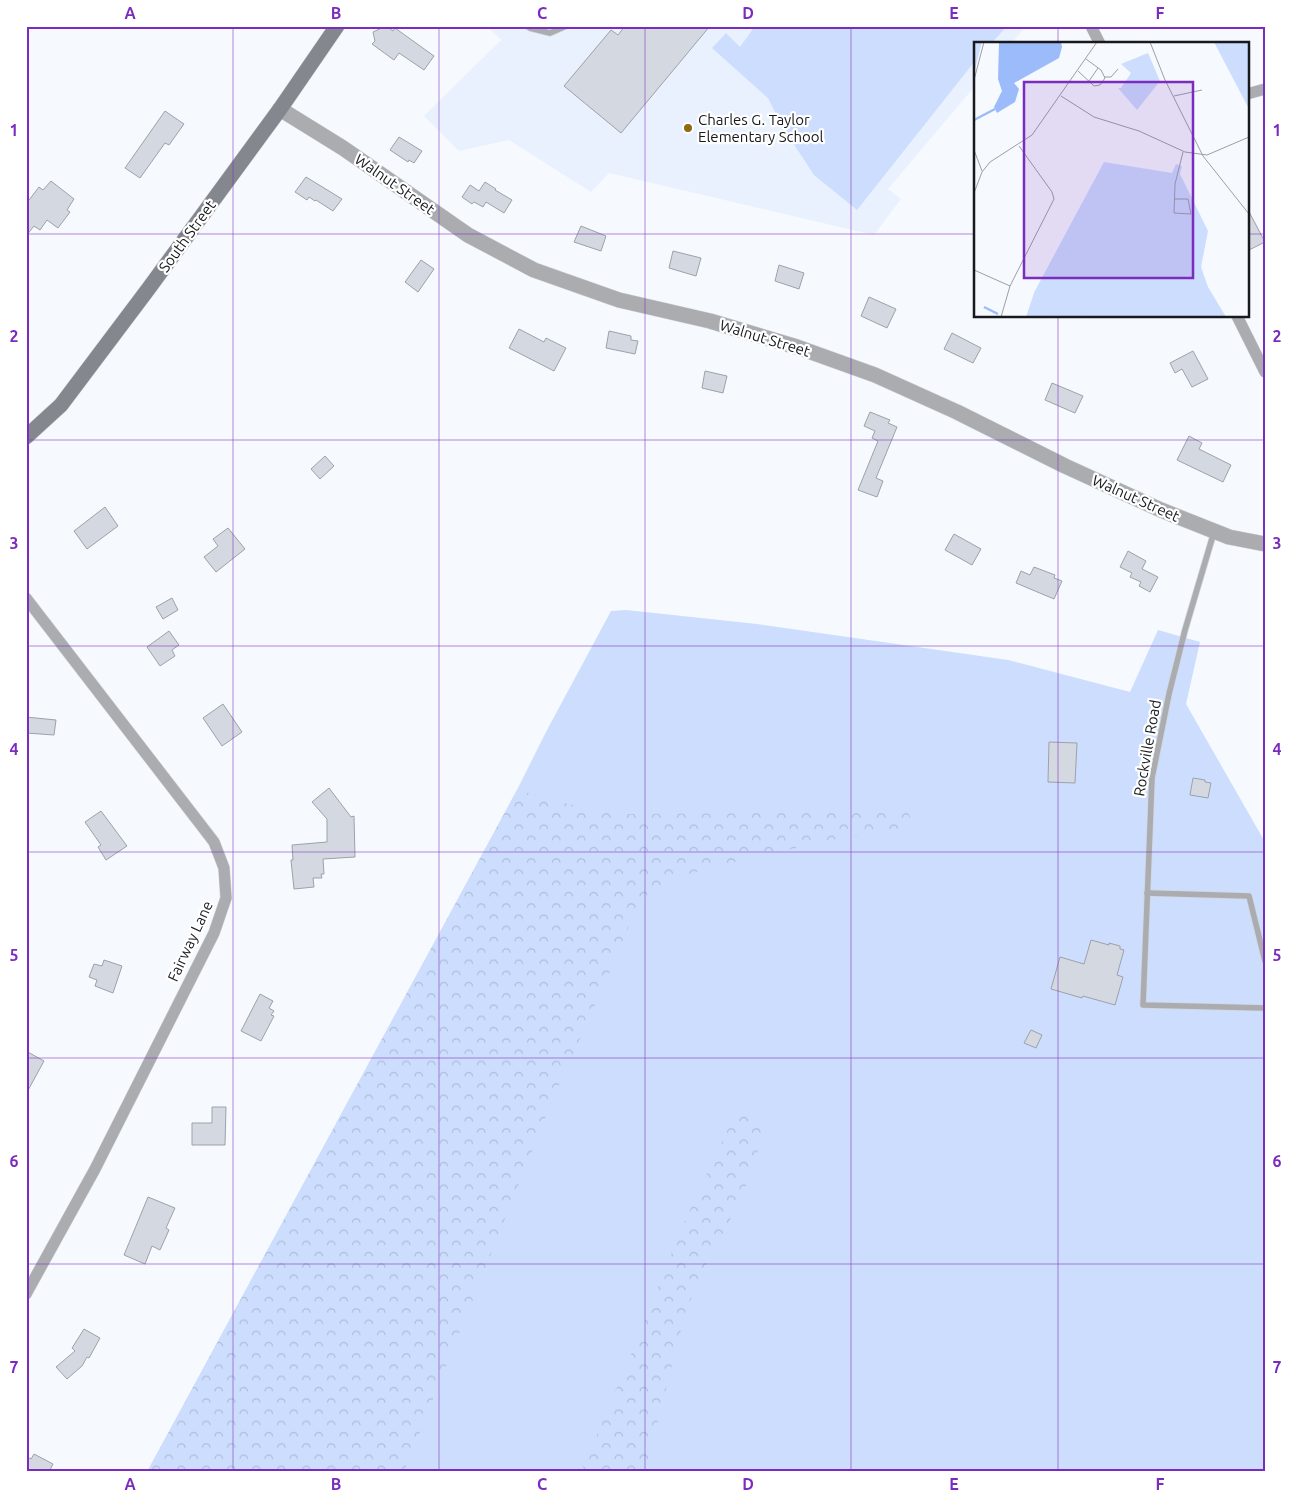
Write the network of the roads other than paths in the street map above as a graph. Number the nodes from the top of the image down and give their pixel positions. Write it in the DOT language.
graph roads {
  1 [pos="337,26"];
  2 [pos="527,26"];
  3 [pos="566,26"];
  4 [pos="1091,26"];
  5 [pos="1099,42"];
  6 [pos="1265,89"];
  7 [pos="1248,94"];
  8 [pos="280,109"];
  9 [pos="1238,318"];
  10 [pos="1265,372"];
  11 [pos="26,437"];
  12 [pos="1214,532"];
  13 [pos="1265,544"];
  14 [pos="26,598"];
  15 [pos="1147,894"];
  16 [pos="1265,961"];
  17 [pos="1265,1008"];
  18 [pos="26,1294"];
  1 -- 8 [label="main road, South Street"];
  2 -- 3 [label="lane"];
  4 -- 5 [label="street"];
  6 -- 7 [label="street"];
  8 -- 11 [label="main road, South Street"];
  8 -- 12 [label="street, Walnut Street"];
  9 -- 10 [label="street"];
  12 -- 13 [label="street, Walnut Street"];
  12 -- 15 [label="lane, Rockville Road"];
  14 -- 18 [label="street, Fairway Lane"];
  15 -- 16 [label="lane"];
  15 -- 17 [label="lane, Rockville Road"];
}
